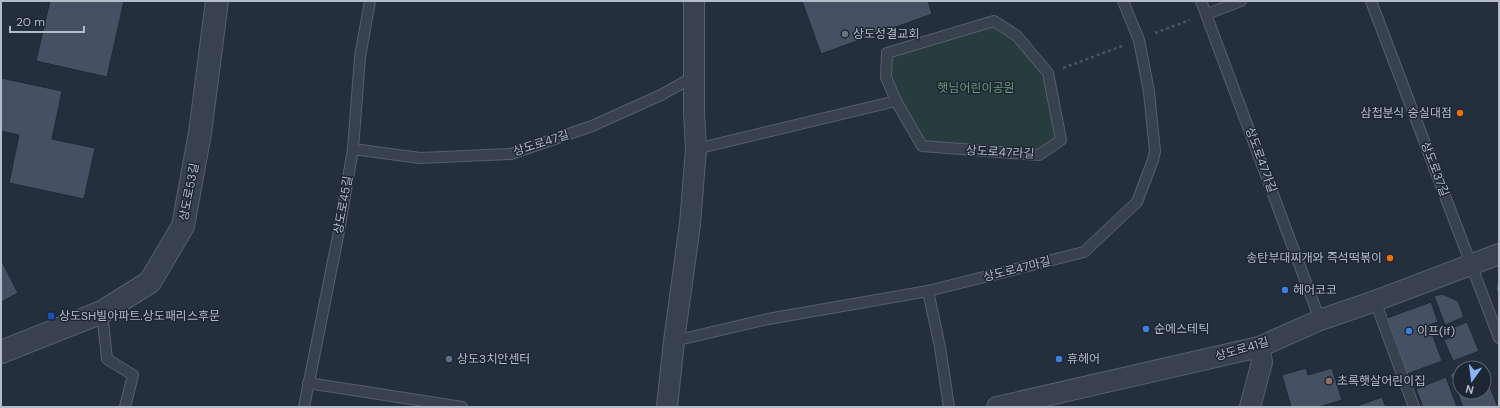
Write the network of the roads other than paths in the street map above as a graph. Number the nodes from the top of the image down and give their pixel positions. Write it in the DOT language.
graph roads {
  1 [pos="217,1"];
  2 [pos="370,1"];
  3 [pos="694,1"];
  4 [pos="1123,1"];
  5 [pos="1201,1"];
  6 [pos="1241,1"];
  7 [pos="1371,1"];
  8 [pos="1207,14"];
  9 [pos="693,77"];
  10 [pos="896,101"];
  11 [pos="353,149"];
  12 [pos="696,149"];
  13 [pos="1499,254"];
  14 [pos="1471,264"];
  15 [pos="928,291"];
  16 [pos="1375,301"];
  17 [pos="102,312"];
  18 [pos="1320,320"];
  19 [pos="1499,338"];
  20 [pos="674,341"];
  21 [pos="1259,347"];
  22 [pos="1,352"];
  23 [pos="308,383"];
  24 [pos="125,407"];
  25 [pos="304,407"];
  26 [pos="462,407"];
  27 [pos="667,407"];
  28 [pos="949,407"];
  29 [pos="997,407"];
  30 [pos="1250,407"];
  31 [pos="1414,407"];
  1 -- 17 [label="street, 상도로53길"];
  2 -- 11 [label="lane, 상도로45길"];
  3 -- 9 [label="street"];
  4 -- 15 [label="lane, 상도로47마길"];
  5 -- 8 [label="lane, 상도로47가길"];
  6 -- 8 [label="lane"];
  7 -- 14 [label="lane, 상도로37길"];
  8 -- 18 [label="lane, 상도로47가길"];
  9 -- 11 [label="lane, 상도로47길"];
  9 -- 12 [label="street"];
  10 -- 10 [label="lane, 상도로47라길"];
  10 -- 12 [label="lane"];
  11 -- 23 [label="lane, 상도로45길"];
  12 -- 20 [label="street"];
  13 -- 14 [label="street, 상도로41길"];
  14 -- 16 [label="street, 상도로41길"];
  14 -- 19 [label="lane, 상도로37길"];
  15 -- 20 [label="lane, 상도로47마길"];
  15 -- 28 [label="lane"];
  16 -- 18 [label="street, 상도로41길"];
  16 -- 31 [label="lane"];
  17 -- 22 [label="street, 상도로53길"];
  17 -- 24 [label="lane"];
  18 -- 21 [label="street, 상도로41길"];
  20 -- 27 [label="street"];
  21 -- 29 [label="street, 상도로41길"];
  21 -- 30 [label="street"];
  23 -- 25 [label="lane, 상도로45길"];
  23 -- 26 [label="lane"];
}
